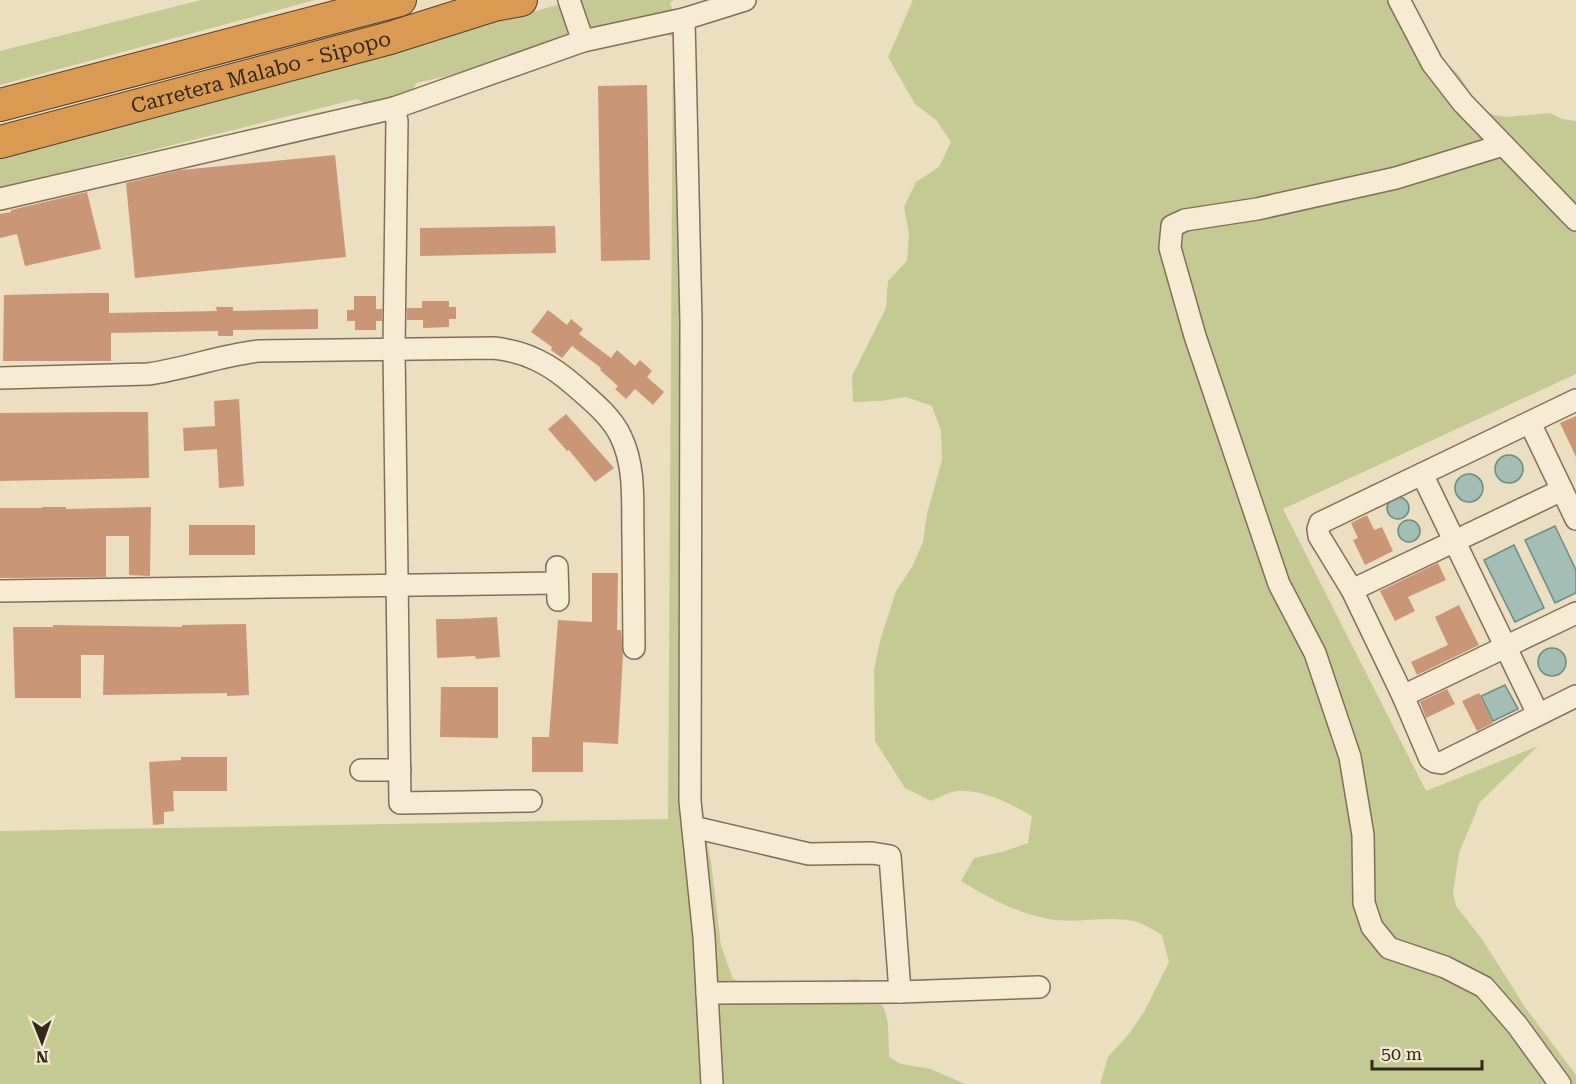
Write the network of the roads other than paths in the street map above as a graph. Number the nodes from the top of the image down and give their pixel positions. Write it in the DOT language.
graph roads {
  1 [pos="400,0"];
  2 [pos="520,0"];
  3 [pos="569,0"];
  4 [pos="745,0"];
  5 [pos="1399,0"];
  6 [pos="684,19"];
  7 [pos="583,41"];
  8 [pos="0,105"];
  9 [pos="394,108"];
  10 [pos="0,142"];
  11 [pos="1503,145"];
  12 [pos="0,199"];
  13 [pos="1576,220"];
  14 [pos="394,350"];
  15 [pos="0,378"];
  16 [pos="1576,400"];
  17 [pos="1530,423"];
  18 [pos="1422,474"];
  19 [pos="1562,490"];
  20 [pos="1576,519"];
  21 [pos="1455,541"];
  22 [pos="557,583"];
  23 [pos="397,585"];
  24 [pos="1352,590"];
  25 [pos="0,591"];
  26 [pos="1576,613"];
  27 [pos="1506,647"];
  28 [pos="634,648"];
  29 [pos="1403,696"];
  30 [pos="1576,696"];
  31 [pos="1538,714"];
  32 [pos="400,770"];
  33 [pos="361,771"];
  34 [pos="531,801"];
  35 [pos="693,827"];
  36 [pos="1039,987"];
  37 [pos="900,992"];
  38 [pos="707,993"];
  39 [pos="712,1084"];
  40 [pos="1560,1084"];
  1 -- 8 [label="highway, Carretera Malabo - Sipopo"];
  2 -- 10 [label="highway, Carretera Malabo - Sipopo"];
  3 -- 7 [label="street"];
  4 -- 6 [label="street"];
  5 -- 11 [label="street"];
  6 -- 7 [label="street"];
  6 -- 35 [label="street"];
  7 -- 9 [label="street"];
  9 -- 12 [label="street"];
  9 -- 14 [label="street"];
  11 -- 13 [label="street"];
  11 -- 40 [label="street"];
  14 -- 15 [label="street"];
  14 -- 23 [label="street"];
  14 -- 28 [label="street"];
  16 -- 17 [label="street"];
  17 -- 18 [label="street"];
  17 -- 19 [label="street"];
  18 -- 21 [label="street"];
  18 -- 24 [label="street"];
  19 -- 20 [label="street"];
  19 -- 21 [label="street"];
  21 -- 24 [label="street"];
  21 -- 27 [label="street"];
  22 -- 23 [label="street"];
  23 -- 25 [label="street"];
  23 -- 32 [label="street"];
  24 -- 29 [label="street"];
  26 -- 27 [label="street"];
  27 -- 29 [label="street"];
  27 -- 31 [label="street"];
  29 -- 31 [label="street"];
  30 -- 31 [label="street"];
  32 -- 33 [label="street"];
  32 -- 34 [label="street"];
  35 -- 37 [label="street"];
  35 -- 38 [label="street"];
  36 -- 37 [label="street"];
  37 -- 38 [label="street"];
  38 -- 39 [label="street"];
}
